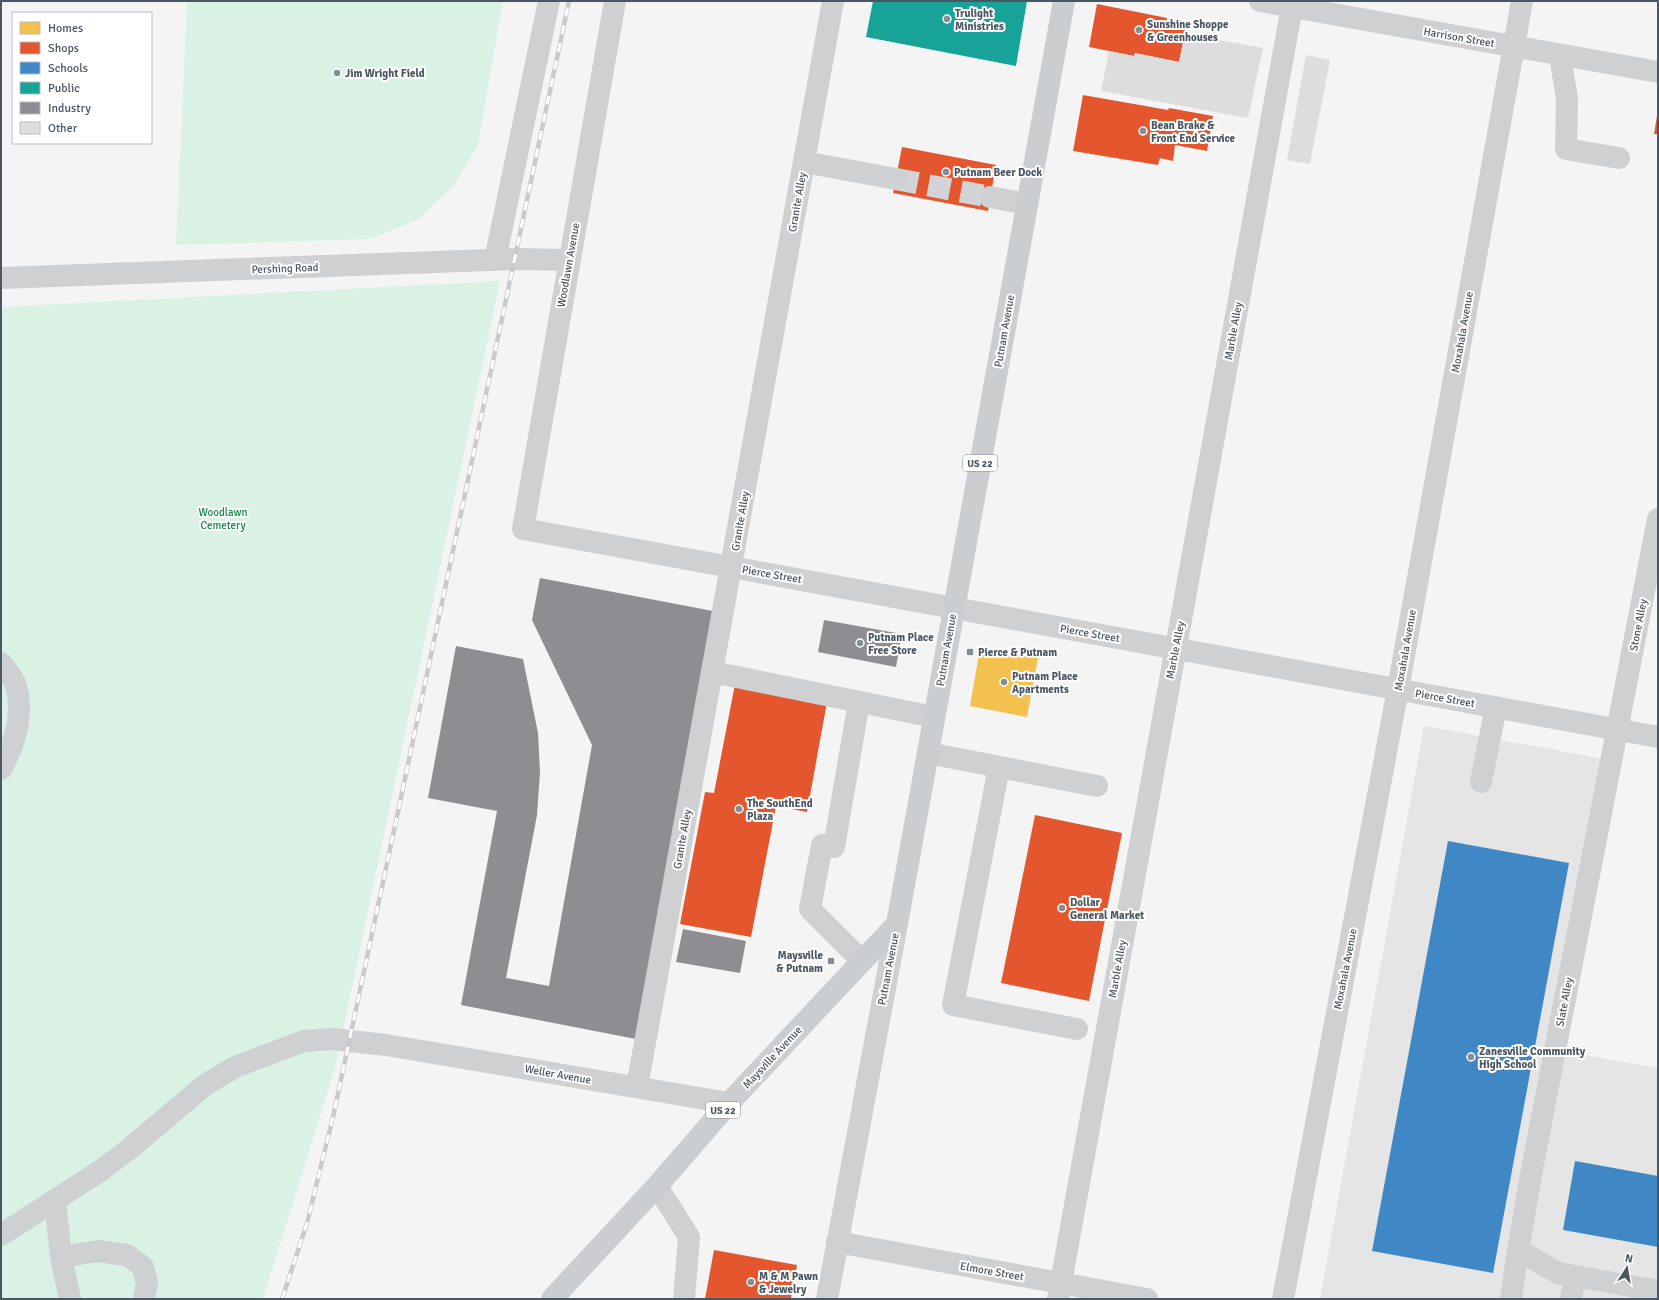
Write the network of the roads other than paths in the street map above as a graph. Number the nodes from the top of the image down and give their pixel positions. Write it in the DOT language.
graph roads {
  1 [pos="549,1"];
  2 [pos="615,1"];
  3 [pos="833,1"];
  4 [pos="1064,1"];
  5 [pos="1260,1"];
  6 [pos="1522,1"];
  7 [pos="1293,4"];
  8 [pos="1514,46"];
  9 [pos="1560,55"];
  10 [pos="1658,72"];
  11 [pos="1619,158"];
  12 [pos="804,162"];
  13 [pos="896,179"];
  14 [pos="990,197"];
  15 [pos="1027,204"];
  16 [pos="495,260"];
  17 [pos="569,260"];
  18 [pos="1,278"];
  19 [pos="1658,519"];
  20 [pos="523,529"];
  21 [pos="732,567"];
  22 [pos="954,607"];
  23 [pos="1175,648"];
  24 [pos="1,663"];
  25 [pos="712,672"];
  26 [pos="1398,689"];
  27 [pos="860,702"];
  28 [pos="1496,707"];
  29 [pos="934,717"];
  30 [pos="1618,730"];
  31 [pos="1658,737"];
  32 [pos="928,753"];
  33 [pos="999,767"];
  34 [pos="1,769"];
  35 [pos="1481,782"];
  36 [pos="1097,786"];
  37 [pos="897,924"];
  38 [pos="862,961"];
  39 [pos="1077,1030"];
  40 [pos="637,1087"];
  41 [pos="729,1103"];
  42 [pos="657,1186"];
  43 [pos="55,1200"];
  44 [pos="1,1235"];
  45 [pos="837,1242"];
  46 [pos="1518,1250"];
  47 [pos="62,1257"];
  48 [pos="1575,1276"];
  49 [pos="1059,1291"];
  50 [pos="1658,1291"];
  51 [pos="70,1299"];
  52 [pos="144,1299"];
  53 [pos="552,1299"];
  54 [pos="684,1299"];
  55 [pos="827,1299"];
  56 [pos="1147,1299"];
  57 [pos="1283,1299"];
  58 [pos="1511,1299"];
  59 [pos="1571,1299"];
  1 -- 16 [label="street"];
  2 -- 17 [label="street, Woodlawn Avenue"];
  3 -- 12 [label="street, Granite Alley"];
  4 -- 15 [label="main road, Putnam Avenue / US 22"];
  5 -- 7 [label="street, Harrison Street"];
  6 -- 8 [label="street, Moxahala Avenue"];
  7 -- 8 [label="street, Harrison Street"];
  7 -- 23 [label="street, Marble Alley"];
  8 -- 9 [label="street, Harrison Street"];
  8 -- 26 [label="street, Moxahala Avenue"];
  9 -- 10 [label="street, Harrison Street"];
  9 -- 11 [label="street"];
  12 -- 13 [label="street"];
  12 -- 21 [label="street, Granite Alley"];
  14 -- 15 [label="street"];
  15 -- 22 [label="main road, Putnam Avenue / US 22"];
  16 -- 17 [label="street, Pershing Road"];
  16 -- 18 [label="street, Pershing Road"];
  17 -- 20 [label="street, Woodlawn Avenue"];
  19 -- 30 [label="street, Stone Alley"];
  20 -- 21 [label="street, Pierce Street"];
  21 -- 22 [label="street, Pierce Street"];
  21 -- 25 [label="street, Granite Alley"];
  22 -- 23 [label="street, Pierce Street"];
  22 -- 29 [label="main road, Putnam Avenue / US 22"];
  23 -- 26 [label="street, Pierce Street"];
  23 -- 49 [label="street, Marble Alley"];
  24 -- 34 [label="street"];
  25 -- 27 [label="street"];
  25 -- 40 [label="street, Granite Alley"];
  26 -- 28 [label="street, Pierce Street"];
  26 -- 57 [label="street, Moxahala Avenue"];
  27 -- 29 [label="street"];
  27 -- 38 [label="street"];
  28 -- 30 [label="street, Pierce Street"];
  28 -- 35 [label="street"];
  29 -- 32 [label="main road, Putnam Avenue / US 22"];
  30 -- 31 [label="street, Pierce Street"];
  30 -- 46 [label="street, Slate Alley"];
  32 -- 33 [label="street"];
  32 -- 37 [label="main road, Putnam Avenue / US 22"];
  33 -- 36 [label="street"];
  33 -- 39 [label="street"];
  37 -- 38 [label="main road, Maysville Avenue / US 22"];
  37 -- 45 [label="street, Putnam Avenue"];
  38 -- 41 [label="main road, Maysville Avenue / US 22"];
  40 -- 41 [label="street, Weller Avenue"];
  40 -- 43 [label="street, Weller Avenue"];
  41 -- 42 [label="main road, Maysville Avenue / US 22"];
  42 -- 53 [label="main road, Maysville Avenue / US 22"];
  42 -- 54 [label="street"];
  43 -- 44 [label="street, Weller Avenue"];
  43 -- 47 [label="street"];
  45 -- 49 [label="street, Elmore Street"];
  45 -- 55 [label="street, Putnam Avenue"];
  46 -- 48 [label="street"];
  46 -- 58 [label="street, Slate Alley"];
  47 -- 51 [label="street"];
  47 -- 52 [label="street"];
  48 -- 50 [label="street"];
  48 -- 59 [label="street"];
  49 -- 56 [label="street, Elmore Street"];
}
